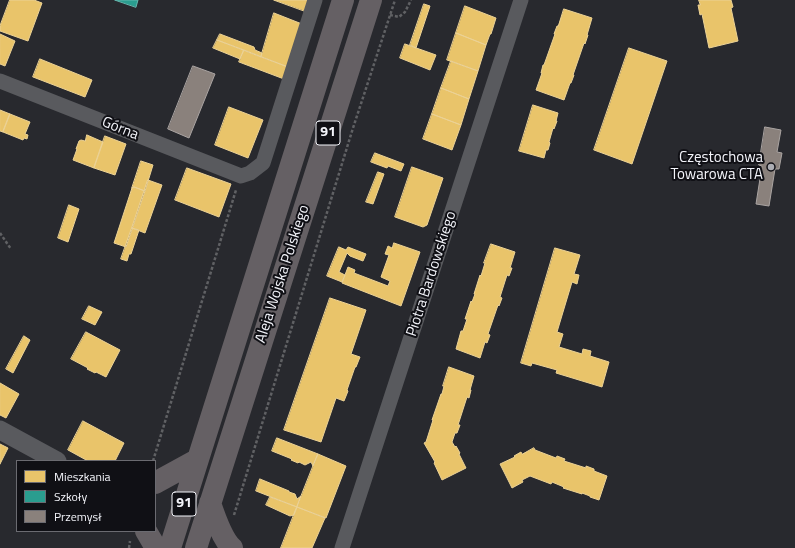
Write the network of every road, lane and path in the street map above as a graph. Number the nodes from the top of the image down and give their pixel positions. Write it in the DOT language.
graph roads {
  1 [pos="315,0"];
  2 [pos="343,0"];
  3 [pos="371,0"];
  4 [pos="395,0"];
  5 [pos="411,0"];
  6 [pos="521,0"];
  7 [pos="390,15"];
  8 [pos="0,81"];
  9 [pos="241,176"];
  10 [pos="0,233"];
  11 [pos="11,249"];
  12 [pos="0,430"];
  13 [pos="55,460"];
  14 [pos="153,460"];
  15 [pos="197,460"];
  16 [pos="156,482"];
  17 [pos="210,503"];
  18 [pos="235,521"];
  19 [pos="147,532"];
  20 [pos="156,548"];
  21 [pos="170,548"];
  22 [pos="196,548"];
  23 [pos="232,548"];
  24 [pos="342,548"];
  1 -- 9 [label="street"];
  2 -- 15 [label="main road, Aleja Wojska Polskiego / 91"];
  3 -- 17 [label="main road, Aleja Wojska Polskiego / 91"];
  4 -- 7 [label="path"];
  5 -- 7 [label="path"];
  6 -- 24 [label="street, Piotra Bardowskiego"];
  7 -- 18 [label="path"];
  8 -- 9 [label="street, Górna"];
  9 -- 14 [label="path"];
  10 -- 11 [label="path"];
  12 -- 13 [label="street"];
  15 -- 16 [label="main road"];
  15 -- 21 [label="main road, Aleja Wojska Polskiego / 91"];
  17 -- 22 [label="main road, Aleja Wojska Polskiego / 91"];
  17 -- 23 [label="main road"];
  19 -- 20 [label="main road"];
}
